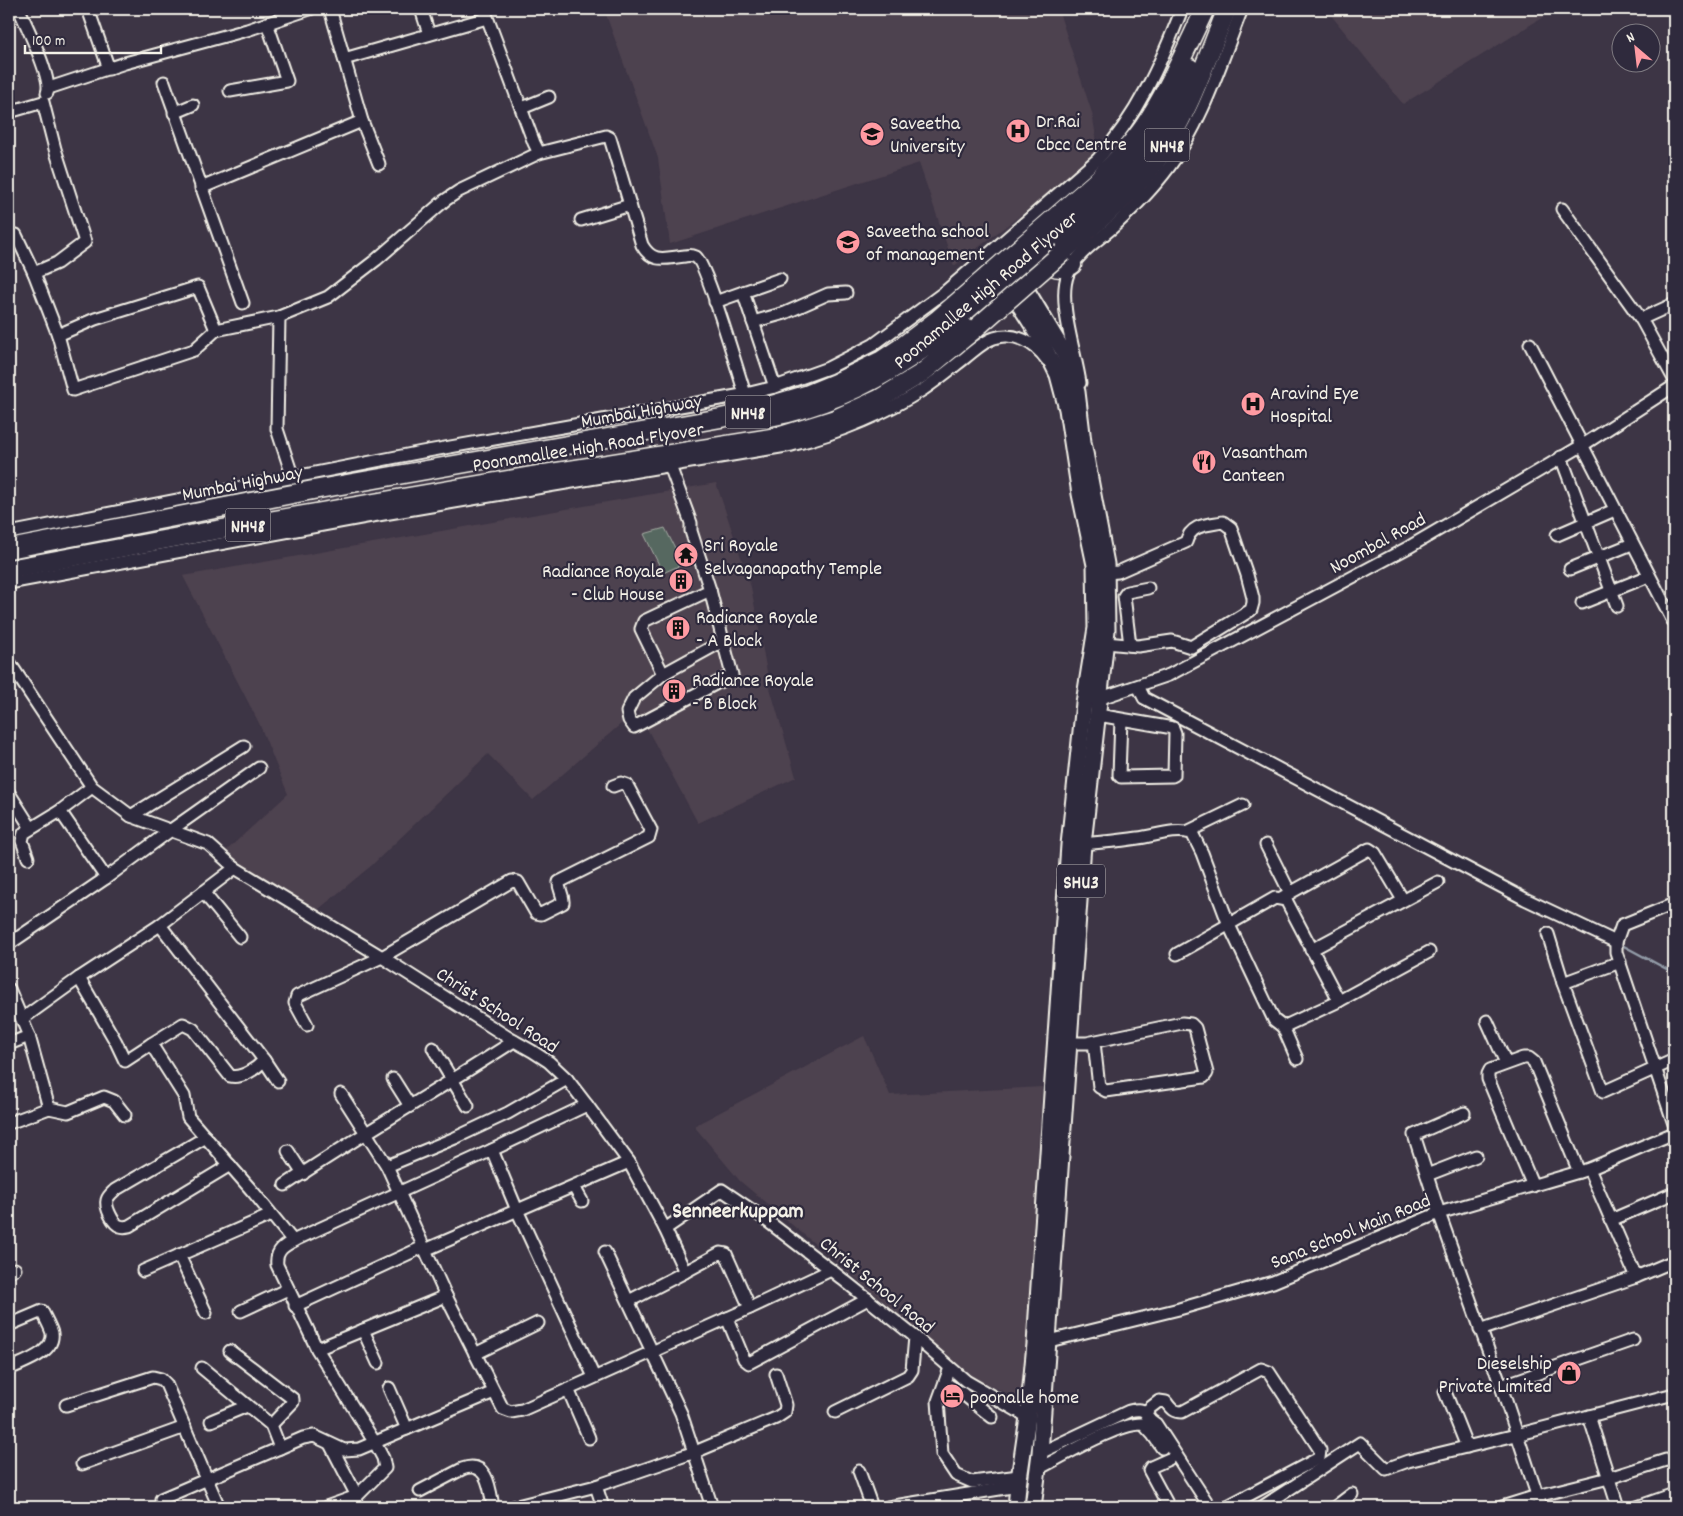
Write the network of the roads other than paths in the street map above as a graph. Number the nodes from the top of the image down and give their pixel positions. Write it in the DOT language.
graph roads {
  1 [pos="19,9"];
  2 [pos="88,9"];
  3 [pos="310,9"];
  4 [pos="330,9"];
  5 [pos="421,9"];
  6 [pos="1182,9"];
  7 [pos="1205,9"];
  8 [pos="1212,9"];
  9 [pos="1227,9"];
  10 [pos="1242,9"];
  11 [pos="486,13"];
  12 [pos="267,24"];
  13 [pos="429,34"];
  14 [pos="344,59"];
  15 [pos="109,68"];
  16 [pos="164,82"];
  17 [pos="49,88"];
  18 [pos="230,91"];
  19 [pos="549,97"];
  20 [pos="42,102"];
  21 [pos="193,105"];
  22 [pos="522,108"];
  23 [pos="9,112"];
  24 [pos="174,113"];
  25 [pos="362,121"];
  26 [pos="539,153"];
  27 [pos="379,164"];
  28 [pos="201,188"];
  29 [pos="630,205"];
  30 [pos="1562,209"];
  31 [pos="581,220"];
  32 [pos="9,236"];
  33 [pos="1061,254"];
  34 [pos="34,273"];
  35 [pos="1011,277"];
  36 [pos="780,279"];
  37 [pos="743,292"];
  38 [pos="846,293"];
  39 [pos="715,302"];
  40 [pos="243,303"];
  41 [pos="1674,304"];
  42 [pos="279,317"];
  43 [pos="1641,319"];
  44 [pos="753,322"];
  45 [pos="216,330"];
  46 [pos="58,334"];
  47 [pos="1530,344"];
  48 [pos="1674,378"];
  49 [pos="1060,383"];
  50 [pos="775,386"];
  51 [pos="1674,386"];
  52 [pos="745,394"];
  53 [pos="1081,412"];
  54 [pos="638,432"];
  55 [pos="1583,445"];
  56 [pos="1561,457"];
  57 [pos="668,467"];
  58 [pos="293,478"];
  59 [pos="393,506"];
  60 [pos="1610,512"];
  61 [pos="127,518"];
  62 [pos="1586,523"];
  63 [pos="9,533"];
  64 [pos="1557,535"];
  65 [pos="1628,546"];
  66 [pos="9,548"];
  67 [pos="1599,557"];
  68 [pos="9,569"];
  69 [pos="1570,569"];
  70 [pos="1106,573"];
  71 [pos="1644,578"];
  72 [pos="9,583"];
  73 [pos="1148,588"];
  74 [pos="710,590"];
  75 [pos="1612,591"];
  76 [pos="1582,603"];
  77 [pos="1617,606"];
  78 [pos="1672,621"];
  79 [pos="723,641"];
  80 [pos="1106,642"];
  81 [pos="1130,644"];
  82 [pos="9,662"];
  83 [pos="663,674"];
  84 [pos="1138,686"];
  85 [pos="1099,699"];
  86 [pos="1084,703"];
  87 [pos="1098,715"];
  88 [pos="1121,719"];
  89 [pos="244,746"];
  90 [pos="259,768"];
  91 [pos="614,786"];
  92 [pos="92,787"];
  93 [pos="9,793"];
  94 [pos="1243,805"];
  95 [pos="60,810"];
  96 [pos="132,816"];
  97 [pos="31,828"];
  98 [pos="171,830"];
  99 [pos="1188,832"];
  100 [pos="1084,844"];
  101 [pos="1266,845"];
  102 [pos="28,858"];
  103 [pos="234,868"];
  104 [pos="106,878"];
  105 [pos="1438,882"];
  106 [pos="203,892"];
  107 [pos="1286,895"];
  108 [pos="1403,900"];
  109 [pos="1674,904"];
  110 [pos="160,925"];
  111 [pos="1229,925"];
  112 [pos="1548,934"];
  113 [pos="240,937"];
  114 [pos="1616,942"];
  115 [pos="9,944"];
  116 [pos="1311,950"];
  117 [pos="1429,952"];
  118 [pos="1177,954"];
  119 [pos="382,956"];
  120 [pos="1620,962"];
  121 [pos="79,978"];
  122 [pos="1563,983"];
  123 [pos="9,989"];
  124 [pos="1339,1001"];
  125 [pos="22,1019"];
  126 [pos="1487,1021"];
  127 [pos="307,1025"];
  128 [pos="1282,1027"];
  129 [pos="29,1036"];
  130 [pos="514,1041"];
  131 [pos="1094,1042"];
  132 [pos="1069,1043"];
  133 [pos="9,1044"];
  134 [pos="151,1044"];
  135 [pos="433,1048"];
  136 [pos="1296,1059"];
  137 [pos="264,1060"];
  138 [pos="1674,1060"];
  139 [pos="1506,1063"];
  140 [pos="1656,1068"];
  141 [pos="393,1079"];
  142 [pos="566,1079"];
  143 [pos="453,1080"];
  144 [pos="278,1081"];
  145 [pos="341,1094"];
  146 [pos="587,1105"];
  147 [pos="410,1106"];
  148 [pos="468,1106"];
  149 [pos="49,1108"];
  150 [pos="1464,1113"];
  151 [pos="125,1115"];
  152 [pos="9,1123"];
  153 [pos="1674,1124"];
  154 [pos="366,1132"];
  155 [pos="1674,1133"];
  156 [pos="206,1137"];
  157 [pos="492,1150"];
  158 [pos="288,1151"];
  159 [pos="1476,1156"];
  160 [pos="628,1162"];
  161 [pos="230,1165"];
  162 [pos="386,1166"];
  163 [pos="1584,1170"];
  164 [pos="303,1174"];
  165 [pos="1427,1175"];
  166 [pos="285,1186"];
  167 [pos="1533,1186"];
  168 [pos="574,1187"];
  169 [pos="398,1192"];
  170 [pos="1674,1193"];
  171 [pos="582,1201"];
  172 [pos="518,1210"];
  173 [pos="1439,1213"];
  174 [pos="271,1215"];
  175 [pos="1611,1220"];
  176 [pos="665,1229"];
  177 [pos="292,1241"];
  178 [pos="424,1249"];
  179 [pos="605,1252"];
  180 [pos="179,1255"];
  181 [pos="1674,1261"];
  182 [pos="142,1270"];
  183 [pos="831,1270"];
  184 [pos="685,1272"];
  185 [pos="1636,1277"];
  186 [pos="288,1289"];
  187 [pos="446,1296"];
  188 [pos="868,1299"];
  189 [pos="629,1301"];
  190 [pos="296,1306"];
  191 [pos="750,1308"];
  192 [pos="241,1311"];
  193 [pos="206,1314"];
  194 [pos="727,1318"];
  195 [pos="538,1323"];
  196 [pos="9,1325"];
  197 [pos="363,1330"];
  198 [pos="1480,1330"];
  199 [pos="915,1337"];
  200 [pos="1633,1340"];
  201 [pos="1041,1343"];
  202 [pos="317,1349"];
  203 [pos="230,1350"];
  204 [pos="652,1352"];
  205 [pos="475,1354"];
  206 [pos="378,1363"];
  207 [pos="202,1368"];
  208 [pos="950,1368"];
  209 [pos="9,1369"];
  210 [pos="776,1374"];
  211 [pos="594,1377"];
  212 [pos="945,1383"];
  213 [pos="1501,1386"];
  214 [pos="389,1388"];
  215 [pos="568,1390"];
  216 [pos="494,1392"];
  217 [pos="1446,1392"];
  218 [pos="1674,1394"];
  219 [pos="66,1405"];
  220 [pos="247,1406"];
  221 [pos="1172,1410"];
  222 [pos="1146,1411"];
  223 [pos="835,1412"];
  224 [pos="1589,1416"];
  225 [pos="992,1417"];
  226 [pos="1028,1417"];
  227 [pos="211,1421"];
  228 [pos="1156,1424"];
  229 [pos="271,1425"];
  230 [pos="185,1427"];
  231 [pos="407,1429"];
  232 [pos="1516,1436"];
  233 [pos="589,1438"];
  234 [pos="375,1442"];
  235 [pos="330,1444"];
  236 [pos="1467,1447"];
  237 [pos="280,1448"];
  238 [pos="695,1452"];
  239 [pos="1040,1453"];
  240 [pos="1169,1459"];
  241 [pos="1666,1460"];
  242 [pos="82,1464"];
  243 [pos="1038,1469"];
  244 [pos="859,1471"];
  245 [pos="1609,1478"];
  246 [pos="207,1480"];
  247 [pos="1018,1481"];
  248 [pos="596,1486"];
  249 [pos="420,1491"];
  250 [pos="1352,1494"];
  251 [pos="1674,1494"];
  252 [pos="357,1496"];
  253 [pos="161,1499"];
  254 [pos="1539,1502"];
  255 [pos="219,1507"];
  256 [pos="326,1507"];
  257 [pos="494,1507"];
  258 [pos="513,1507"];
  259 [pos="603,1507"];
  260 [pos="712,1507"];
  261 [pos="872,1507"];
  262 [pos="889,1507"];
  263 [pos="1016,1507"];
  264 [pos="1033,1507"];
  265 [pos="1169,1507"];
  266 [pos="1201,1507"];
  267 [pos="1210,1507"];
  268 [pos="1226,1507"];
  269 [pos="1262,1507"];
  270 [pos="1335,1507"];
  271 [pos="1502,1507"];
  272 [pos="1618,1507"];
  273 [pos="1637,1507"];
  1 -- 17 [label="street"];
  2 -- 15 [label="street"];
  3 -- 12 [label="street"];
  4 -- 14 [label="street"];
  5 -- 13 [label="street"];
  6 -- 50 [label="street"];
  7 -- 54 [label="highway, Mumbai Highway / NH48"];
  8 -- 33 [label="highway"];
  9 -- 33 [label="highway, Poonamallee High Road Flyover / NH48"];
  10 -- 33 [label="street"];
  11 -- 13 [label="street"];
  11 -- 22 [label="street"];
  12 -- 15 [label="street"];
  12 -- 18 [label="street"];
  13 -- 14 [label="street"];
  14 -- 25 [label="street"];
  15 -- 17 [label="street"];
  16 -- 24 [label="street"];
  17 -- 20 [label="street"];
  19 -- 22 [label="street"];
  20 -- 23 [label="street"];
  20 -- 34 [label="street"];
  21 -- 24 [label="street"];
  22 -- 26 [label="street"];
  24 -- 28 [label="street"];
  25 -- 27 [label="street"];
  25 -- 28 [label="street"];
  26 -- 29 [label="street"];
  26 -- 42 [label="street"];
  28 -- 40 [label="street"];
  29 -- 31 [label="street"];
  29 -- 39 [label="street"];
  30 -- 43 [label="street"];
  32 -- 34 [label="street"];
  33 -- 35 [label="highway"];
  33 -- 53 [label="street"];
  33 -- 59 [label="highway, Poonamallee High Road Flyover / NH48, bridge"];
  34 -- 46 [label="street"];
  35 -- 49 [label="main road, SHU3"];
  35 -- 53 [label="main road, SHU3"];
  35 -- 54 [label="highway"];
  36 -- 37 [label="street"];
  37 -- 39 [label="street"];
  37 -- 44 [label="street"];
  38 -- 44 [label="street"];
  39 -- 52 [label="street"];
  41 -- 43 [label="street"];
  42 -- 45 [label="street"];
  42 -- 58 [label="street"];
  43 -- 48 [label="street"];
  44 -- 50 [label="street"];
  45 -- 46 [label="street"];
  45 -- 46 [label="street"];
  47 -- 55 [label="street"];
  49 -- 57 [label="street"];
  49 -- 86 [label="main road, SHU3"];
  50 -- 52 [label="street"];
  51 -- 55 [label="street, Noombal Road"];
  52 -- 58 [label="street"];
  53 -- 70 [label="main road, SHU3"];
  54 -- 61 [label="highway, Mumbai Highway / NH48"];
  55 -- 56 [label="street, Noombal Road"];
  55 -- 78 [label="street"];
  56 -- 62 [label="street"];
  56 -- 84 [label="street, Noombal Road"];
  57 -- 59 [label="street"];
  57 -- 74 [label="street"];
  58 -- 61 [label="street"];
  59 -- 68 [label="highway, NH48"];
  59 -- 72 [label="street"];
  60 -- 62 [label="street"];
  61 -- 63 [label="street"];
  61 -- 66 [label="highway, NH48"];
  62 -- 64 [label="street"];
  62 -- 67 [label="street"];
  65 -- 67 [label="street"];
  67 -- 69 [label="street"];
  67 -- 75 [label="street"];
  70 -- 80 [label="main road, SHU3"];
  70 -- 81 [label="street"];
  71 -- 75 [label="street"];
  73 -- 81 [label="street"];
  74 -- 79 [label="street"];
  74 -- 83 [label="street"];
  75 -- 76 [label="street"];
  75 -- 77 [label="street"];
  79 -- 83 [label="street"];
  79 -- 83 [label="street"];
  80 -- 81 [label="street"];
  80 -- 85 [label="main road, SHU3"];
  82 -- 92 [label="street"];
  84 -- 85 [label="street, Noombal Road"];
  84 -- 114 [label="street"];
  85 -- 86 [label="street, Noombal Road"];
  85 -- 87 [label="main road, SHU3"];
  86 -- 201 [label="main road, SHU3"];
  87 -- 88 [label="street"];
  87 -- 100 [label="main road, SHU3"];
  88 -- 88 [label="street"];
  89 -- 96 [label="street"];
  90 -- 98 [label="street"];
  91 -- 119 [label="street"];
  92 -- 95 [label="street"];
  92 -- 96 [label="street, Christ School Road"];
  93 -- 97 [label="street"];
  94 -- 99 [label="street"];
  95 -- 97 [label="street"];
  95 -- 104 [label="street"];
  96 -- 98 [label="street, Christ School Road"];
  97 -- 102 [label="street"];
  98 -- 103 [label="street, Christ School Road"];
  98 -- 104 [label="street"];
  99 -- 100 [label="street"];
  99 -- 111 [label="street"];
  100 -- 132 [label="main road, SHU3"];
  101 -- 107 [label="street"];
  103 -- 106 [label="street"];
  103 -- 119 [label="street, Christ School Road"];
  104 -- 115 [label="street"];
  105 -- 108 [label="street"];
  106 -- 110 [label="street"];
  106 -- 113 [label="street"];
  107 -- 108 [label="street"];
  107 -- 111 [label="street"];
  107 -- 116 [label="street"];
  108 -- 116 [label="street"];
  109 -- 114 [label="street"];
  110 -- 121 [label="street"];
  110 -- 137 [label="street"];
  111 -- 118 [label="street"];
  111 -- 128 [label="street"];
  112 -- 122 [label="street"];
  114 -- 120 [label="street"];
  116 -- 124 [label="street"];
  117 -- 124 [label="street"];
  119 -- 127 [label="street"];
  119 -- 130 [label="street, Christ School Road"];
  120 -- 122 [label="street"];
  120 -- 140 [label="street"];
  121 -- 125 [label="street"];
  121 -- 134 [label="street"];
  122 -- 140 [label="street"];
  123 -- 125 [label="street"];
  124 -- 128 [label="street"];
  125 -- 129 [label="street"];
  126 -- 139 [label="street"];
  128 -- 136 [label="street"];
  129 -- 133 [label="street"];
  129 -- 149 [label="street"];
  130 -- 142 [label="street, Christ School Road"];
  130 -- 143 [label="street"];
  131 -- 131 [label="street"];
  131 -- 132 [label="street"];
  132 -- 201 [label="main road, SHU3"];
  134 -- 137 [label="street"];
  134 -- 156 [label="street"];
  135 -- 143 [label="street"];
  137 -- 144 [label="street"];
  138 -- 140 [label="street"];
  139 -- 163 [label="street"];
  139 -- 167 [label="street"];
  140 -- 153 [label="street"];
  141 -- 147 [label="street"];
  142 -- 146 [label="street, Christ School Road"];
  142 -- 162 [label="street"];
  143 -- 147 [label="street"];
  143 -- 148 [label="street"];
  145 -- 154 [label="street"];
  146 -- 157 [label="street"];
  146 -- 160 [label="street, Christ School Road"];
  147 -- 154 [label="street"];
  149 -- 151 [label="street"];
  149 -- 152 [label="street"];
  150 -- 165 [label="street"];
  154 -- 162 [label="street"];
  154 -- 164 [label="street"];
  155 -- 163 [label="street, Sana School Main Road"];
  156 -- 161 [label="street"];
  156 -- 161 [label="street"];
  157 -- 169 [label="street"];
  157 -- 172 [label="street"];
  158 -- 164 [label="street"];
  159 -- 165 [label="street"];
  160 -- 168 [label="street"];
  160 -- 176 [label="street, Christ School Road"];
  161 -- 174 [label="street"];
  162 -- 169 [label="street"];
  163 -- 167 [label="street, Sana School Main Road"];
  163 -- 175 [label="street"];
  164 -- 166 [label="street"];
  165 -- 173 [label="street"];
  167 -- 173 [label="street, Sana School Main Road"];
  168 -- 171 [label="street"];
  168 -- 172 [label="street"];
  169 -- 177 [label="street"];
  169 -- 178 [label="street"];
  170 -- 175 [label="street"];
  172 -- 178 [label="street"];
  172 -- 211 [label="street"];
  173 -- 198 [label="street"];
  173 -- 201 [label="street, Sana School Main Road"];
  174 -- 177 [label="street"];
  174 -- 180 [label="street"];
  175 -- 185 [label="street"];
  176 -- 183 [label="street, Christ School Road"];
  176 -- 184 [label="street"];
  177 -- 186 [label="street"];
  178 -- 187 [label="street"];
  178 -- 190 [label="street"];
  179 -- 189 [label="street"];
  180 -- 182 [label="street"];
  180 -- 193 [label="street"];
  181 -- 185 [label="street"];
  183 -- 188 [label="street, Christ School Road"];
  183 -- 191 [label="street"];
  184 -- 189 [label="street"];
  184 -- 191 [label="street"];
  185 -- 198 [label="street"];
  186 -- 190 [label="street"];
  186 -- 192 [label="street"];
  187 -- 197 [label="street"];
  187 -- 205 [label="street"];
  188 -- 194 [label="street"];
  188 -- 199 [label="street, Christ School Road"];
  189 -- 204 [label="street"];
  190 -- 202 [label="street"];
  191 -- 194 [label="street"];
  194 -- 204 [label="street"];
  195 -- 205 [label="street"];
  196 -- 209 [label="street"];
  197 -- 202 [label="street"];
  197 -- 206 [label="street"];
  198 -- 213 [label="street"];
  199 -- 208 [label="street, Christ School Road"];
  199 -- 223 [label="street"];
  200 -- 213 [label="street"];
  201 -- 226 [label="main road, SHU3"];
  201 -- 239 [label="main road, SHU3"];
  202 -- 234 [label="street"];
  203 -- 229 [label="street"];
  204 -- 211 [label="street"];
  204 -- 238 [label="street"];
  205 -- 216 [label="street"];
  207 -- 220 [label="street"];
  208 -- 212 [label="street"];
  208 -- 226 [label="street, Christ School Road"];
  210 -- 238 [label="street"];
  211 -- 215 [label="street"];
  212 -- 225 [label="street"];
  212 -- 247 [label="street"];
  213 -- 232 [label="street"];
  214 -- 231 [label="street"];
  215 -- 216 [label="street"];
  215 -- 233 [label="street"];
  216 -- 231 [label="street"];
  217 -- 236 [label="street"];
  218 -- 224 [label="street"];
  219 -- 230 [label="street"];
  220 -- 227 [label="street"];
  220 -- 229 [label="street"];
  221 -- 222 [label="street"];
  221 -- 228 [label="street"];
  221 -- 268 [label="street"];
  222 -- 228 [label="street"];
  222 -- 239 [label="street"];
  224 -- 232 [label="street"];
  224 -- 245 [label="street"];
  226 -- 247 [label="main road, SHU3"];
  228 -- 267 [label="street"];
  229 -- 237 [label="street"];
  230 -- 242 [label="street"];
  230 -- 246 [label="street"];
  231 -- 234 [label="street"];
  232 -- 236 [label="street"];
  232 -- 254 [label="street"];
  234 -- 235 [label="street"];
  234 -- 252 [label="street"];
  235 -- 237 [label="street"];
  235 -- 252 [label="street"];
  236 -- 269 [label="street"];
  237 -- 246 [label="street"];
  238 -- 248 [label="street"];
  238 -- 260 [label="street"];
  239 -- 243 [label="main road, SHU3"];
  240 -- 243 [label="street"];
  240 -- 265 [label="street"];
  240 -- 266 [label="street"];
  241 -- 245 [label="street"];
  243 -- 264 [label="main road, SHU3"];
  244 -- 261 [label="street"];
  245 -- 254 [label="street"];
  245 -- 272 [label="street"];
  246 -- 253 [label="street"];
  246 -- 255 [label="street"];
  247 -- 262 [label="street"];
  247 -- 263 [label="main road, SHU3"];
  248 -- 258 [label="street"];
  248 -- 259 [label="street"];
  249 -- 257 [label="street"];
  250 -- 270 [label="street"];
  251 -- 273 [label="street"];
  252 -- 256 [label="street"];
  254 -- 271 [label="street"];
}
